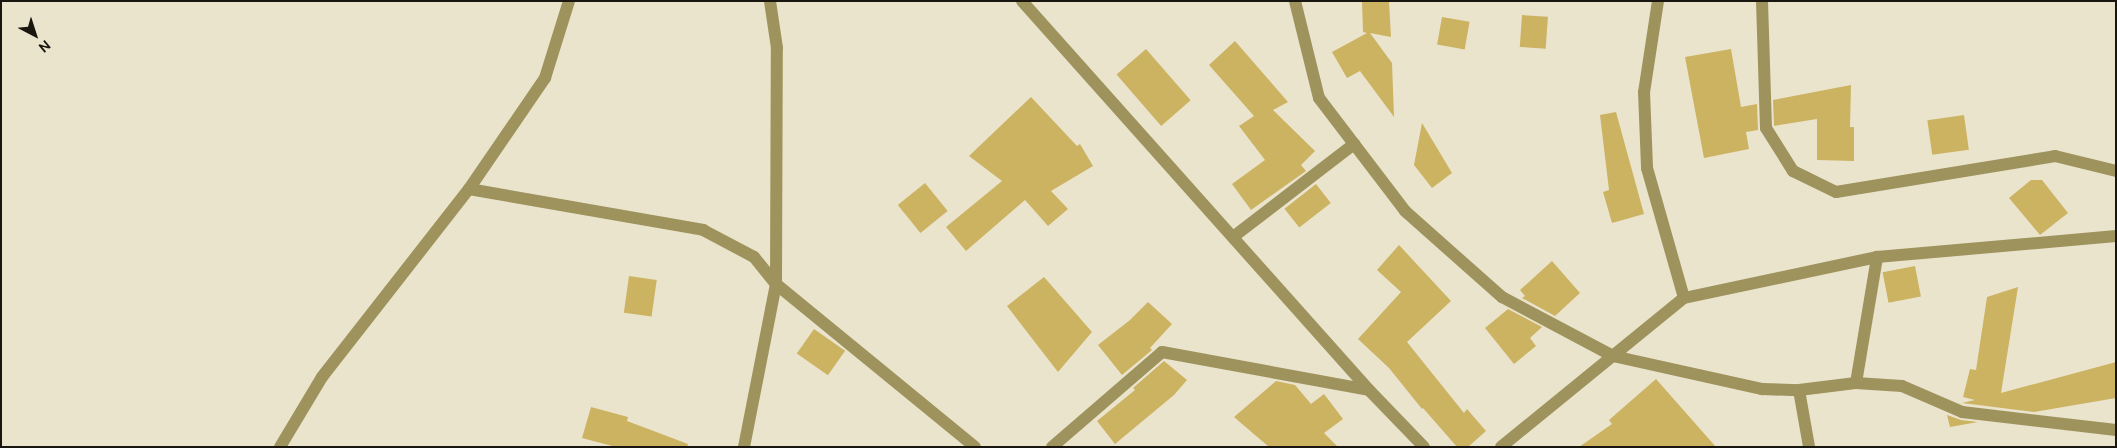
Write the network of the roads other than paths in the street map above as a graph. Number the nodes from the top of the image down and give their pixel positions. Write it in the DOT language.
graph roads {
  1 [pos="569,1"];
  2 [pos="770,1"];
  3 [pos="1022,1"];
  4 [pos="1296,1"];
  5 [pos="1658,1"];
  6 [pos="1762,1"];
  7 [pos="1354,144"];
  8 [pos="2116,171"];
  9 [pos="469,189"];
  10 [pos="2116,236"];
  11 [pos="1233,237"];
  12 [pos="1877,257"];
  13 [pos="776,284"];
  14 [pos="1684,298"];
  15 [pos="1613,356"];
  16 [pos="1856,383"];
  17 [pos="1369,390"];
  18 [pos="1799,390"];
  19 [pos="2116,430"];
  20 [pos="742,445"];
  21 [pos="280,447"];
  22 [pos="975,447"];
  23 [pos="1052,447"];
  24 [pos="1424,447"];
  25 [pos="1501,447"];
  26 [pos="1808,447"];
  1 -- 9 [label="street"];
  2 -- 13 [label="street"];
  3 -- 11 [label="street"];
  4 -- 7 [label="street"];
  5 -- 14 [label="street"];
  6 -- 8 [label="street"];
  7 -- 11 [label="street"];
  7 -- 15 [label="street"];
  9 -- 13 [label="street"];
  9 -- 21 [label="street"];
  10 -- 12 [label="street"];
  11 -- 17 [label="street"];
  12 -- 14 [label="street"];
  12 -- 16 [label="street"];
  13 -- 20 [label="street"];
  13 -- 22 [label="street"];
  14 -- 15 [label="street"];
  15 -- 18 [label="street"];
  15 -- 25 [label="street"];
  16 -- 18 [label="street"];
  16 -- 19 [label="street"];
  17 -- 23 [label="street"];
  17 -- 24 [label="street"];
  18 -- 26 [label="street"];
}
